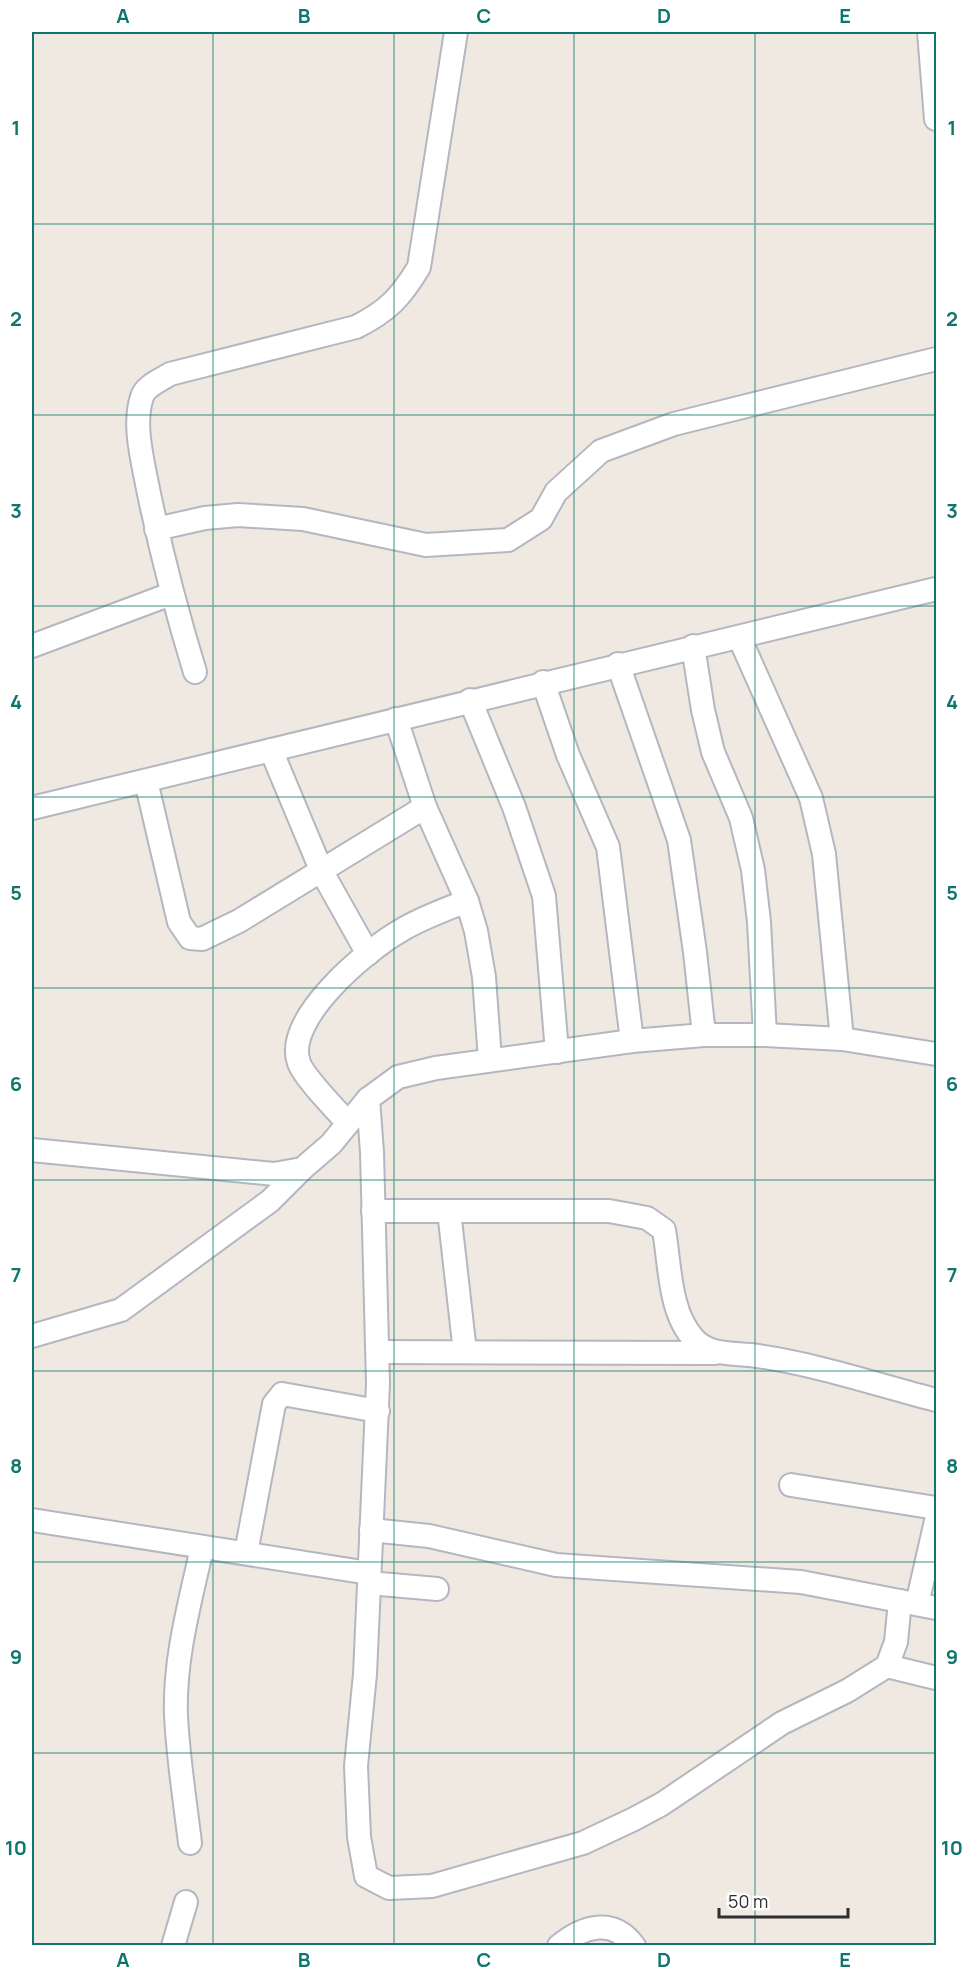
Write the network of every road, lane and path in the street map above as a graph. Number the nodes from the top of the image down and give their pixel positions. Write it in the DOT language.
graph roads {
  1 [pos="456,32"];
  2 [pos="928,32"];
  3 [pos="936,120"];
  4 [pos="936,359"];
  5 [pos="156,529"];
  6 [pos="936,589"];
  7 [pos="171,594"];
  8 [pos="740,639"];
  9 [pos="32,646"];
  10 [pos="693,646"];
  11 [pos="618,664"];
  12 [pos="195,672"];
  13 [pos="543,682"];
  14 [pos="470,700"];
  15 [pos="396,719"];
  16 [pos="270,750"];
  17 [pos="146,781"];
  18 [pos="425,807"];
  19 [pos="32,808"];
  20 [pos="322,872"];
  21 [pos="467,901"];
  22 [pos="368,954"];
  23 [pos="704,1035"];
  24 [pos="765,1035"];
  25 [pos="842,1039"];
  26 [pos="632,1041"];
  27 [pos="556,1052"];
  28 [pos="936,1054"];
  29 [pos="490,1060"];
  30 [pos="368,1100"];
  31 [pos="348,1123"];
  32 [pos="32,1150"];
  33 [pos="302,1169"];
  34 [pos="373,1211"];
  35 [pos="449,1211"];
  36 [pos="32,1336"];
  37 [pos="378,1352"];
  38 [pos="465,1352"];
  39 [pos="717,1353"];
  40 [pos="936,1400"];
  41 [pos="378,1411"];
  42 [pos="791,1485"];
  43 [pos="936,1508"];
  44 [pos="32,1520"];
  45 [pos="936,1521"];
  46 [pos="371,1530"];
  47 [pos="202,1548"];
  48 [pos="246,1552"];
  49 [pos="369,1578"];
  50 [pos="437,1589"];
  51 [pos="918,1604"];
  52 [pos="887,1666"];
  53 [pos="936,1678"];
  54 [pos="190,1843"];
  55 [pos="186,1902"];
  56 [pos="173,1946"];
  57 [pos="559,1946"];
  58 [pos="634,1946"];
  1 -- 5 [label="street"];
  2 -- 3 [label="street"];
  4 -- 5 [label="street"];
  5 -- 7 [label="street"];
  6 -- 8 [label="street"];
  7 -- 9 [label="street"];
  7 -- 12 [label="street"];
  8 -- 10 [label="street"];
  8 -- 25 [label="street"];
  10 -- 11 [label="street"];
  10 -- 24 [label="street"];
  11 -- 13 [label="street"];
  11 -- 23 [label="street"];
  13 -- 14 [label="street"];
  13 -- 26 [label="street"];
  14 -- 15 [label="street"];
  14 -- 27 [label="street"];
  15 -- 16 [label="street"];
  15 -- 18 [label="street"];
  16 -- 17 [label="street"];
  16 -- 20 [label="street"];
  17 -- 19 [label="street"];
  17 -- 20 [label="street"];
  18 -- 20 [label="street"];
  18 -- 21 [label="street"];
  20 -- 22 [label="street"];
  21 -- 22 [label="street"];
  21 -- 29 [label="street"];
  22 -- 31 [label="street"];
  23 -- 24 [label="street"];
  23 -- 26 [label="street"];
  24 -- 25 [label="street"];
  25 -- 28 [label="street"];
  26 -- 27 [label="street"];
  27 -- 29 [label="street"];
  29 -- 30 [label="street"];
  30 -- 31 [label="street"];
  30 -- 34 [label="street"];
  31 -- 33 [label="street"];
  32 -- 33 [label="street"];
  33 -- 36 [label="street"];
  34 -- 35 [label="street"];
  34 -- 37 [label="street"];
  35 -- 38 [label="street"];
  35 -- 39 [label="street"];
  37 -- 38 [label="street"];
  37 -- 41 [label="street"];
  38 -- 39 [label="street"];
  39 -- 40 [label="street"];
  41 -- 46 [label="street"];
  41 -- 48 [label="street"];
  42 -- 43 [label="street"];
  44 -- 47 [label="street"];
  45 -- 51 [label="street"];
  46 -- 49 [label="street"];
  46 -- 51 [label="street"];
  47 -- 48 [label="street"];
  47 -- 54 [label="street"];
  48 -- 49 [label="street"];
  49 -- 50 [label="street"];
  49 -- 52 [label="street"];
  51 -- 52 [label="street"];
  52 -- 53 [label="street"];
  55 -- 56 [label="street"];
  57 -- 58 [label="street"];
}
